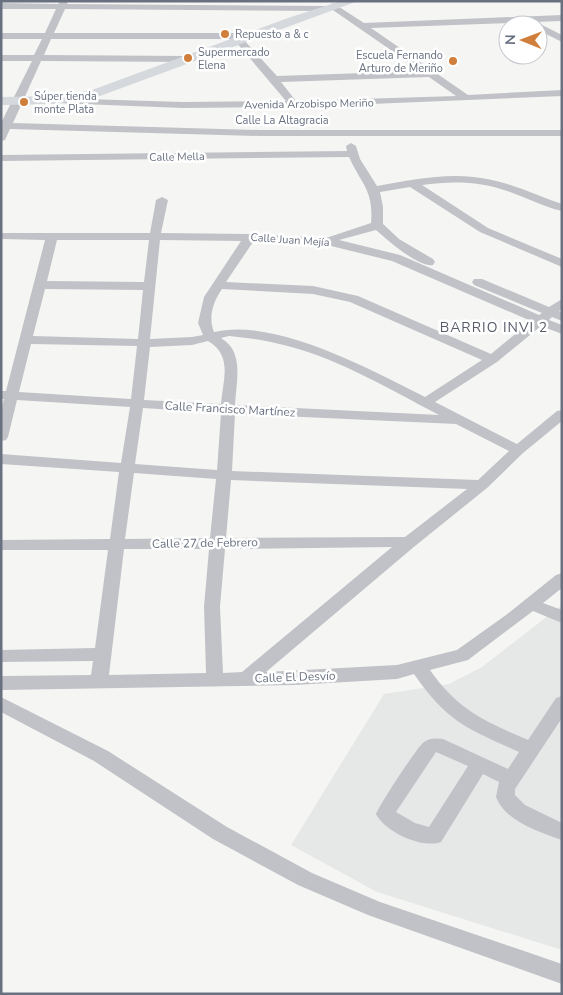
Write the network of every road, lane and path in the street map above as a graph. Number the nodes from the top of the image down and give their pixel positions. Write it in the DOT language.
graph roads {
  1 [pos="353,1"];
  2 [pos="63,4"];
  3 [pos="288,4"];
  4 [pos="1,6"];
  5 [pos="329,7"];
  6 [pos="548,18"];
  7 [pos="562,18"];
  8 [pos="498,20"];
  9 [pos="362,26"];
  10 [pos="548,31"];
  11 [pos="1,36"];
  12 [pos="50,36"];
  13 [pos="243,38"];
  14 [pos="562,39"];
  15 [pos="1,58"];
  16 [pos="39,58"];
  17 [pos="188,60"];
  18 [pos="430,74"];
  19 [pos="274,79"];
  20 [pos="562,93"];
  21 [pos="466,98"];
  22 [pos="56,100"];
  23 [pos="1,101"];
  24 [pos="18,101"];
  25 [pos="295,106"];
  26 [pos="5,126"];
  27 [pos="562,133"];
  28 [pos="350,134"];
  29 [pos="1,138"];
  30 [pos="353,154"];
  31 [pos="1,158"];
  32 [pos="413,184"];
  33 [pos="374,190"];
  34 [pos="162,200"];
  35 [pos="562,208"];
  36 [pos="377,225"];
  37 [pos="1,236"];
  38 [pos="52,236"];
  39 [pos="155,236"];
  40 [pos="250,238"];
  41 [pos="319,240"];
  42 [pos="562,263"];
  43 [pos="220,284"];
  44 [pos="40,286"];
  45 [pos="150,286"];
  46 [pos="562,303"];
  47 [pos="550,317"];
  48 [pos="562,330"];
  49 [pos="210,337"];
  50 [pos="26,340"];
  51 [pos="143,343"];
  52 [pos="492,359"];
  53 [pos="7,395"];
  54 [pos="426,402"];
  55 [pos="137,404"];
  56 [pos="228,409"];
  57 [pos="562,414"];
  58 [pos="458,420"];
  59 [pos="1,436"];
  60 [pos="518,450"];
  61 [pos="1,459"];
  62 [pos="128,470"];
  63 [pos="224,475"];
  64 [pos="482,485"];
  65 [pos="409,542"];
  66 [pos="217,543"];
  67 [pos="116,544"];
  68 [pos="1,545"];
  69 [pos="562,579"];
  70 [pos="531,604"];
  71 [pos="562,617"];
  72 [pos="102,654"];
  73 [pos="1,656"];
  74 [pos="418,666"];
  75 [pos="246,679"];
  76 [pos="215,680"];
  77 [pos="99,682"];
  78 [pos="1,683"];
  79 [pos="562,703"];
  80 [pos="1,704"];
  81 [pos="531,749"];
  82 [pos="479,764"];
  83 [pos="511,779"];
  84 [pos="562,832"];
  85 [pos="562,974"];
  1 -- 5 [label="main road"];
  2 -- 3 [label="street"];
  2 -- 4 [label="street"];
  2 -- 12 [label="street"];
  3 -- 5 [label="street"];
  5 -- 9 [label="street"];
  5 -- 13 [label="main road"];
  6 -- 7 [label="street"];
  8 -- 9 [label="street"];
  9 -- 18 [label="street"];
  10 -- 14 [label="street"];
  11 -- 12 [label="street"];
  12 -- 13 [label="street"];
  12 -- 16 [label="street"];
  13 -- 17 [label="main road"];
  13 -- 19 [label="street"];
  15 -- 16 [label="street"];
  16 -- 17 [label="street"];
  16 -- 24 [label="street"];
  17 -- 22 [label="main road"];
  18 -- 19 [label="street"];
  18 -- 21 [label="street"];
  19 -- 25 [label="street"];
  20 -- 21 [label="street, Avenida Arzobispo Meriño"];
  21 -- 25 [label="street, Avenida Arzobispo Meriño"];
  22 -- 24 [label="main road"];
  22 -- 25 [label="street, Avenida Arzobispo Meriño"];
  23 -- 24 [label="main road"];
  24 -- 26 [label="street"];
  26 -- 28 [label="street, Calle La Altagracia"];
  26 -- 29 [label="street"];
  27 -- 28 [label="street, Calle La Altagracia"];
  28 -- 30 [label="street"];
  30 -- 31 [label="street, Calle Mella"];
  30 -- 33 [label="street"];
  32 -- 33 [label="street"];
  32 -- 35 [label="street"];
  32 -- 42 [label="street"];
  33 -- 36 [label="street"];
  34 -- 39 [label="street"];
  36 -- 41 [label="street"];
  36 -- 47 [label="street, Calle Juan Mejía"];
  37 -- 38 [label="street, Calle Juan Mejía"];
  38 -- 39 [label="street, Calle Juan Mejía"];
  38 -- 44 [label="street"];
  39 -- 40 [label="street, Calle Juan Mejía"];
  39 -- 45 [label="street"];
  40 -- 41 [label="street, Calle Juan Mejía"];
  40 -- 43 [label="street"];
  41 -- 47 [label="street, Calle Juan Mejía"];
  43 -- 49 [label="street"];
  43 -- 52 [label="street"];
  44 -- 45 [label="street"];
  44 -- 50 [label="street"];
  45 -- 51 [label="street"];
  46 -- 47 [label="street"];
  47 -- 48 [label="street, Calle Juan Mejía"];
  47 -- 52 [label="street"];
  49 -- 51 [label="street"];
  49 -- 54 [label="street"];
  49 -- 56 [label="street"];
  50 -- 51 [label="street"];
  50 -- 53 [label="street"];
  51 -- 55 [label="street"];
  52 -- 54 [label="street"];
  53 -- 55 [label="street, Calle Francisco Martínez"];
  53 -- 59 [label="street"];
  54 -- 58 [label="street"];
  55 -- 56 [label="street, Calle Francisco Martínez"];
  55 -- 62 [label="street"];
  56 -- 58 [label="street, Calle Francisco Martínez"];
  56 -- 63 [label="street"];
  57 -- 60 [label="street"];
  58 -- 60 [label="street"];
  60 -- 64 [label="street"];
  61 -- 62 [label="street"];
  62 -- 63 [label="street"];
  62 -- 67 [label="street"];
  63 -- 64 [label="street"];
  63 -- 66 [label="street"];
  64 -- 65 [label="street"];
  65 -- 66 [label="street, Calle 27 de Febrero"];
  65 -- 75 [label="street"];
  66 -- 67 [label="street, Calle 27 de Febrero"];
  66 -- 76 [label="street"];
  67 -- 68 [label="street, Calle 27 de Febrero"];
  67 -- 72 [label="street"];
  69 -- 70 [label="street, Calle El Desvío"];
  70 -- 71 [label="street"];
  70 -- 74 [label="street, Calle El Desvío"];
  72 -- 73 [label="street"];
  72 -- 77 [label="street"];
  74 -- 75 [label="street, Calle El Desvío"];
  74 -- 81 [label="street"];
  75 -- 76 [label="street, Calle El Desvío"];
  76 -- 77 [label="street, Calle El Desvío"];
  77 -- 78 [label="street, Calle El Desvío"];
  79 -- 81 [label="street"];
  80 -- 85 [label="street"];
  81 -- 83 [label="street"];
  82 -- 82 [label="street"];
  82 -- 83 [label="street"];
  83 -- 84 [label="street"];
}
